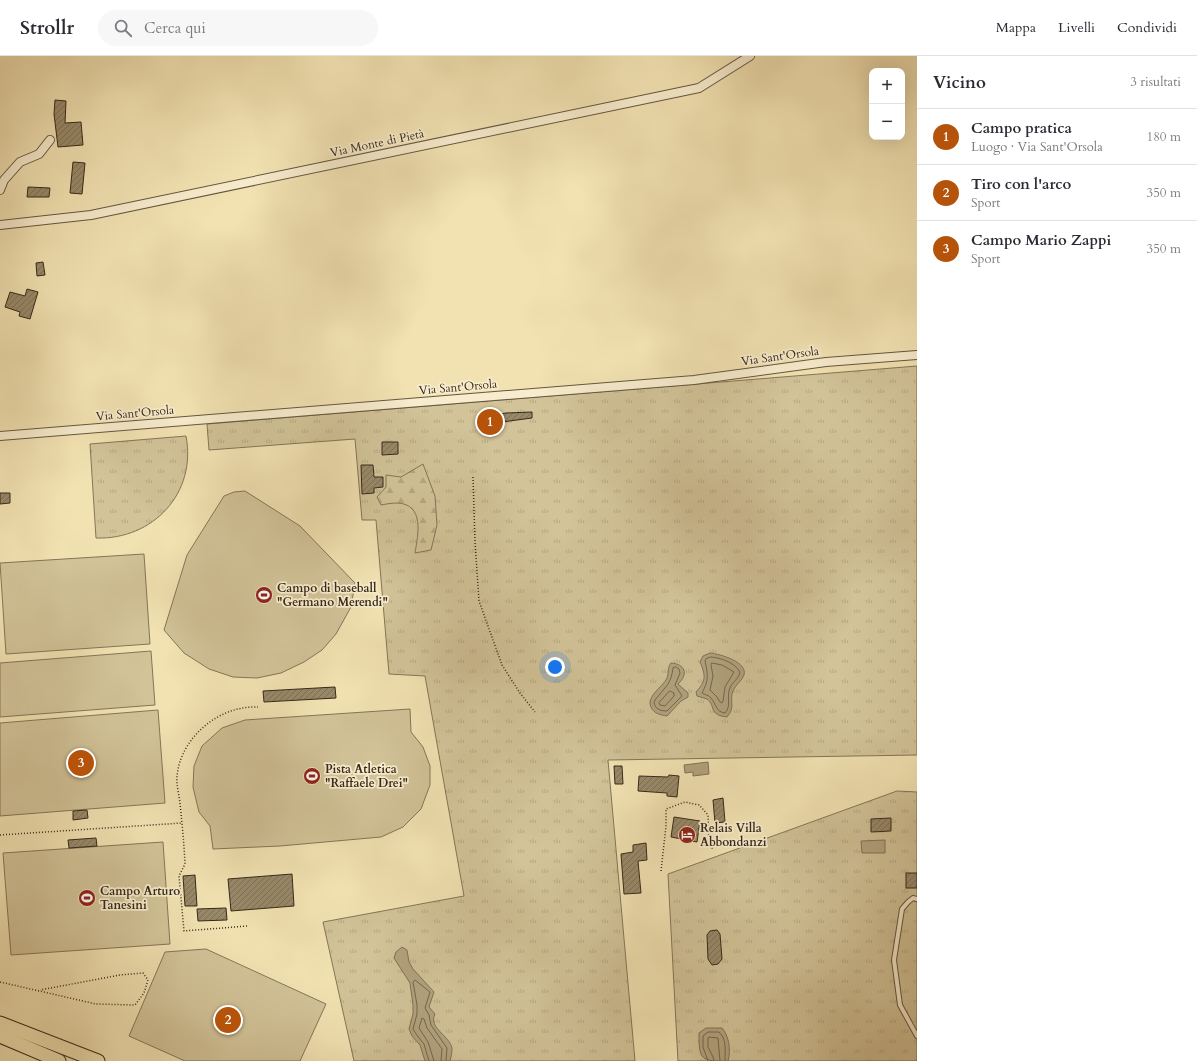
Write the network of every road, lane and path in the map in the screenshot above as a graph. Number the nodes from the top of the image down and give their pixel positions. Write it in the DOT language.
graph roads {
  1 [pos="750,56"];
  2 [pos="50,140"];
  3 [pos="0,190"];
  4 [pos="0,225"];
  5 [pos="917,355"];
  6 [pos="0,436"];
  7 [pos="473,477"];
  8 [pos="258,707"];
  9 [pos="535,712"];
  10 [pos="182,823"];
  11 [pos="0,835"];
  12 [pos="713,848"];
  13 [pos="661,871"];
  14 [pos="917,898"];
  15 [pos="247,926"];
  16 [pos="0,982"];
  17 [pos="40,990"];
  18 [pos="0,1023"];
  19 [pos="0,1036"];
  20 [pos="917,1036"];
  21 [pos="59,1061"];
  22 [pos="98,1061"];
  1 -- 4 [label="street, Via Monte di Pietà"];
  2 -- 3 [label="street"];
  5 -- 6 [label="street, Via Sant'Orsola"];
  7 -- 9 [label="path"];
  8 -- 10 [label="path"];
  10 -- 11 [label="path"];
  10 -- 15 [label="path"];
  12 -- 13 [label="path"];
  14 -- 20 [label="lane"];
  16 -- 17 [label="path"];
  17 -- 17 [label="path"];
  18 -- 22 [label="main road"];
  19 -- 21 [label="main road"];
}
